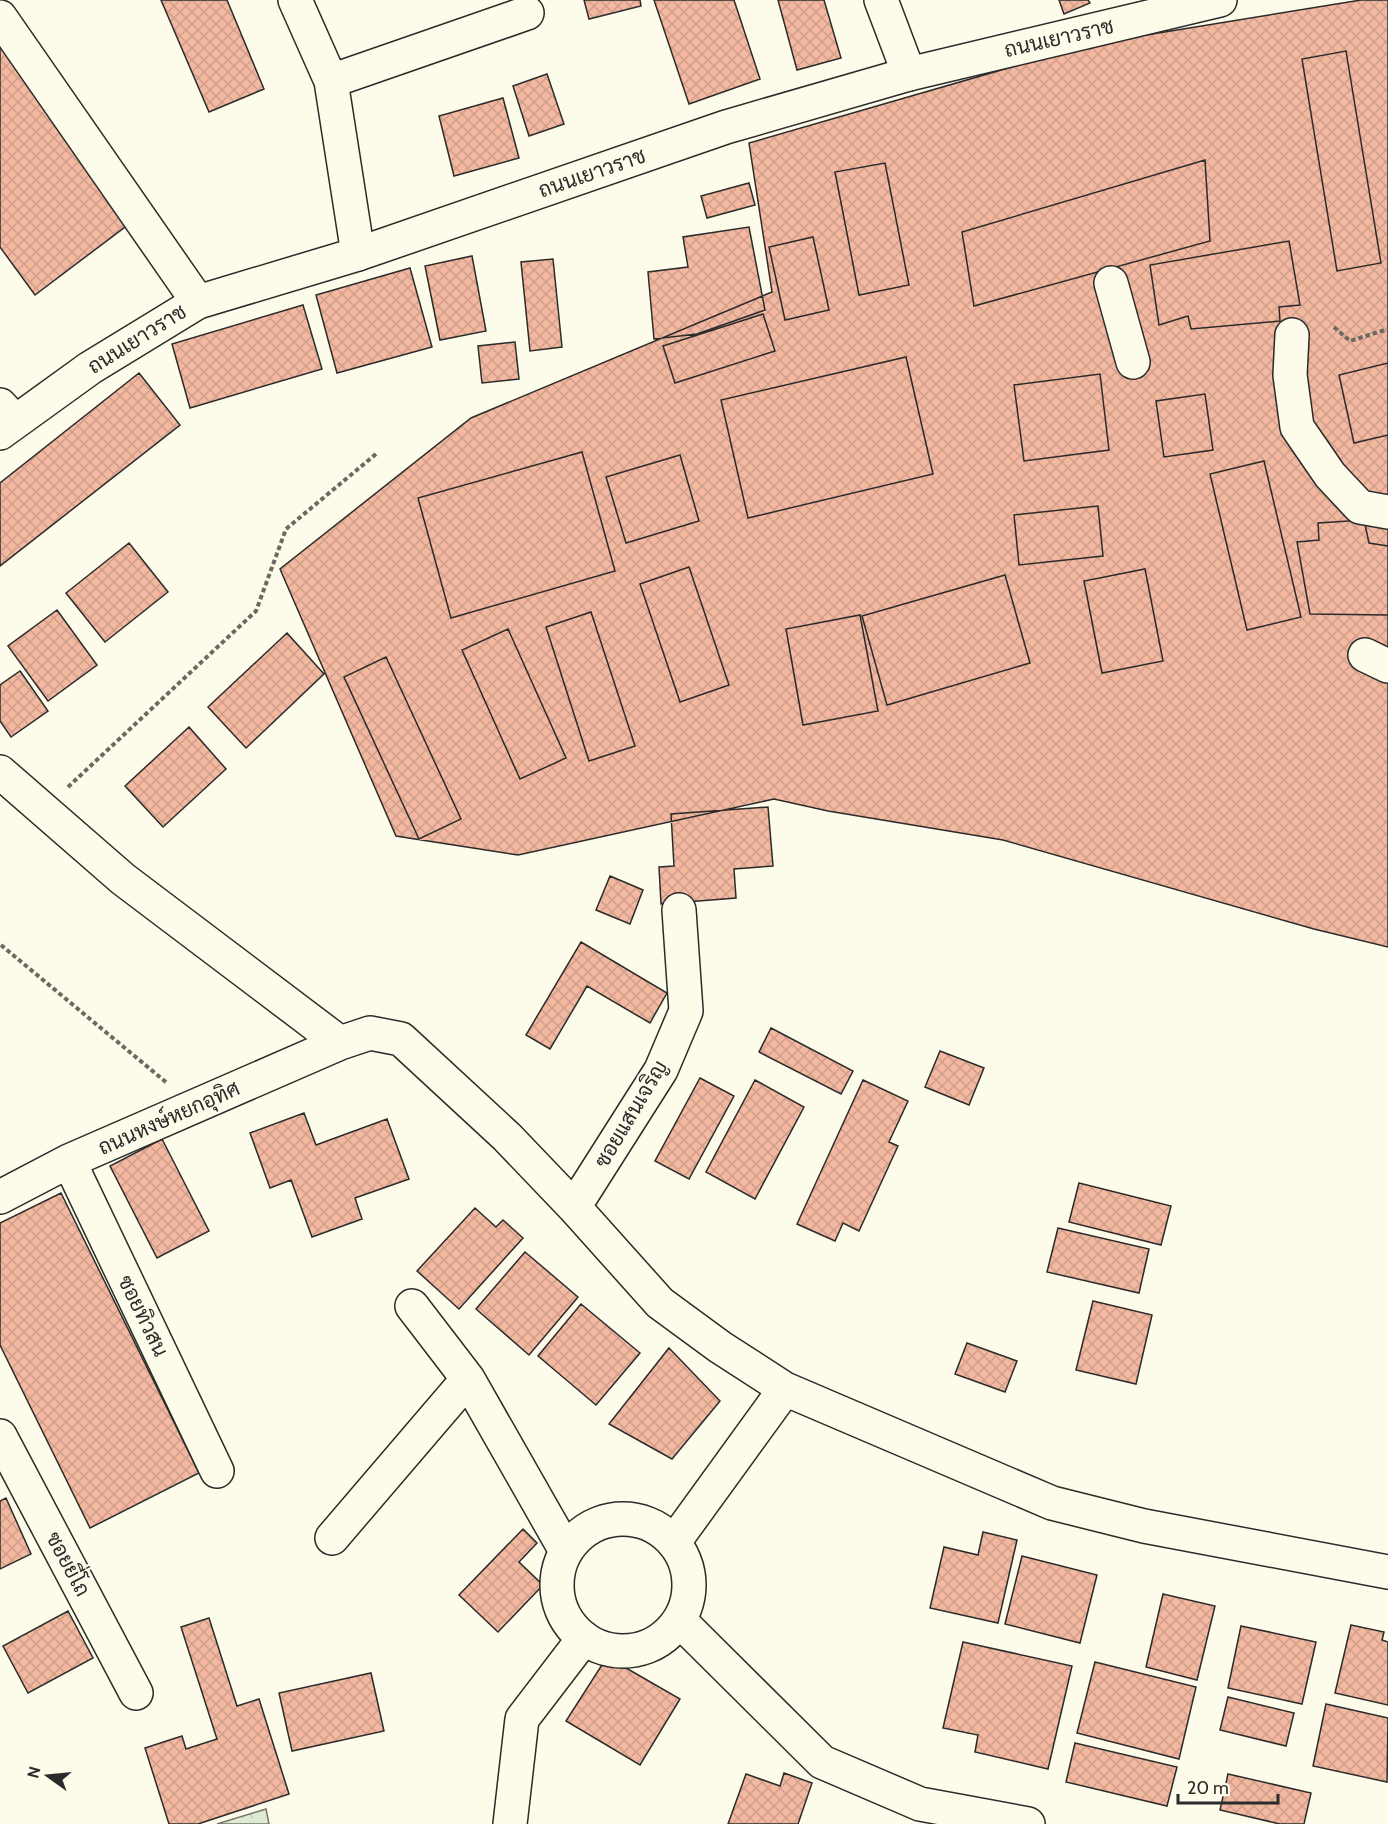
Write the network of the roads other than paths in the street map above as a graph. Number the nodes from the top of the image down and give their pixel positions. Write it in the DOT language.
graph roads {
  1 [pos="295,0"];
  2 [pos="881,0"];
  3 [pos="1220,0"];
  4 [pos="527,13"];
  5 [pos="0,17"];
  6 [pos="909,74"];
  7 [pos="331,81"];
  8 [pos="358,254"];
  9 [pos="1111,283"];
  10 [pos="198,302"];
  11 [pos="1292,334"];
  12 [pos="1133,362"];
  13 [pos="5,419"];
  14 [pos="1388,512"];
  15 [pos="0,772"];
  16 [pos="679,910"];
  17 [pos="340,1043"];
  18 [pos="69,1161"];
  19 [pos="0,1197"];
  20 [pos="574,1207"];
  21 [pos="412,1306"];
  22 [pos="468,1379"];
  23 [pos="785,1389"];
  24 [pos="0,1436"];
  25 [pos="217,1471"];
  26 [pos="332,1538"];
  27 [pos="674,1542"];
  28 [pos="566,1551"];
  29 [pos="1388,1572"];
  30 [pos="679,1620"];
  31 [pos="584,1638"];
  32 [pos="136,1693"];
  33 [pos="510,1824"];
  34 [pos="1028,1824"];
  1 -- 7 [label="street"];
  2 -- 6 [label="street"];
  3 -- 6 [label="street, ถนนเยาวราช"];
  4 -- 7 [label="street"];
  5 -- 10 [label="street"];
  6 -- 8 [label="street, ถนนเยาวราช"];
  7 -- 8 [label="street"];
  8 -- 10 [label="street, ถนนเยาวราช"];
  9 -- 12 [label="street"];
  10 -- 13 [label="street, ถนนเยาวราช"];
  11 -- 14 [label="street"];
  15 -- 17 [label="street"];
  16 -- 20 [label="street, ซอยแสนเจริญ"];
  17 -- 18 [label="street, ถนนหงษ์หยกอุทิศ"];
  17 -- 20 [label="street, ถนนหงษ์หยกอุทิศ"];
  18 -- 19 [label="street, ถนนหงษ์หยกอุทิศ"];
  18 -- 25 [label="street, ซอยทิวสน"];
  20 -- 23 [label="street, ถนนหงษ์หยกอุทิศ"];
  21 -- 22 [label="street"];
  22 -- 26 [label="street"];
  22 -- 28 [label="street"];
  23 -- 27 [label="street"];
  23 -- 29 [label="street, ถนนหงษ์หยกอุทิศ"];
  24 -- 32 [label="street, ซอยยี่โถ"];
  27 -- 28 [label="street"];
  27 -- 30 [label="street"];
  28 -- 31 [label="street"];
  30 -- 31 [label="street"];
  30 -- 34 [label="street"];
  31 -- 33 [label="street"];
}
